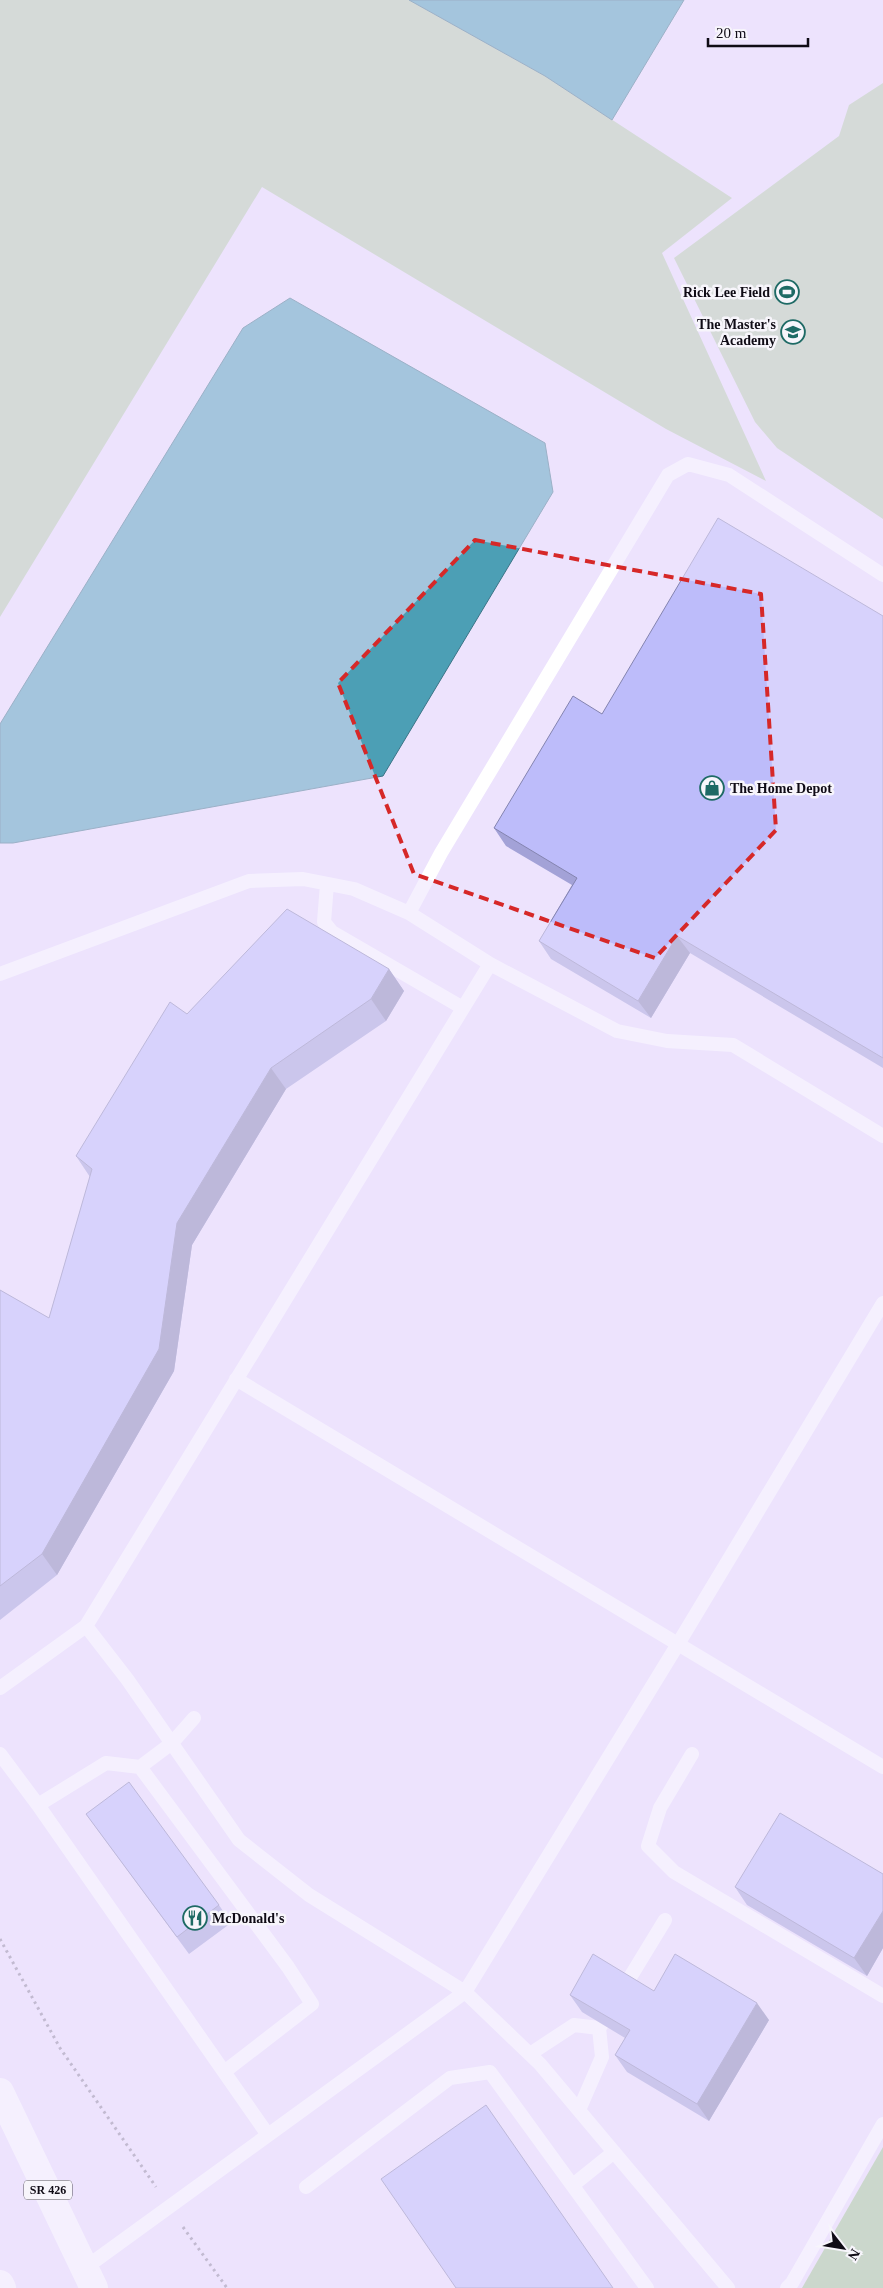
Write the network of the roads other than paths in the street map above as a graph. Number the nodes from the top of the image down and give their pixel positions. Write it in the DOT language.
graph roads {
  1 [pos="883,575"];
  2 [pos="327,884"];
  3 [pos="409,914"];
  4 [pos="490,964"];
  5 [pos="0,974"];
  6 [pos="463,1008"];
  7 [pos="883,1136"];
  8 [pos="883,1303"];
  9 [pos="236,1379"];
  10 [pos="86,1626"];
  11 [pos="678,1644"];
  12 [pos="0,1688"];
  13 [pos="194,1718"];
  14 [pos="172,1743"];
  15 [pos="0,1754"];
  16 [pos="692,1754"];
  17 [pos="140,1767"];
  18 [pos="883,1767"];
  19 [pos="38,1805"];
  20 [pos="665,1920"];
  21 [pos="626,1984"];
  22 [pos="465,1992"];
  23 [pos="883,1996"];
  24 [pos="530,2054"];
  25 [pos="224,2072"];
  26 [pos="0,2092"];
  27 [pos="579,2110"];
  28 [pos="883,2124"];
  29 [pos="268,2135"];
  30 [pos="614,2152"];
  31 [pos="573,2185"];
  32 [pos="306,2187"];
  33 [pos="89,2278"];
  34 [pos="0,2284"];
  35 [pos="2,2288"];
  36 [pos="647,2288"];
  37 [pos="728,2288"];
  38 [pos="787,2288"];
  1 -- 3 [label="lane"];
  2 -- 3 [label="lane"];
  2 -- 5 [label="lane"];
  2 -- 6 [label="lane"];
  3 -- 4 [label="lane"];
  4 -- 6 [label="lane"];
  4 -- 7 [label="lane"];
  6 -- 9 [label="lane"];
  8 -- 11 [label="lane"];
  9 -- 10 [label="lane"];
  9 -- 11 [label="lane"];
  10 -- 12 [label="lane"];
  10 -- 14 [label="lane"];
  11 -- 18 [label="lane"];
  11 -- 22 [label="lane"];
  13 -- 14 [label="lane"];
  14 -- 17 [label="lane"];
  14 -- 22 [label="lane"];
  15 -- 19 [label="lane"];
  16 -- 23 [label="lane"];
  17 -- 19 [label="lane"];
  17 -- 25 [label="lane"];
  19 -- 25 [label="lane"];
  20 -- 21 [label="lane"];
  22 -- 24 [label="lane"];
  22 -- 29 [label="lane"];
  24 -- 27 [label="lane"];
  24 -- 27 [label="lane"];
  25 -- 29 [label="lane"];
  26 -- 33 [label="main road, SR 426"];
  27 -- 30 [label="lane"];
  28 -- 38 [label="lane"];
  29 -- 33 [label="lane"];
  30 -- 31 [label="lane"];
  30 -- 37 [label="lane"];
  31 -- 32 [label="lane"];
  31 -- 36 [label="lane"];
  34 -- 35 [label="main road"];
}
